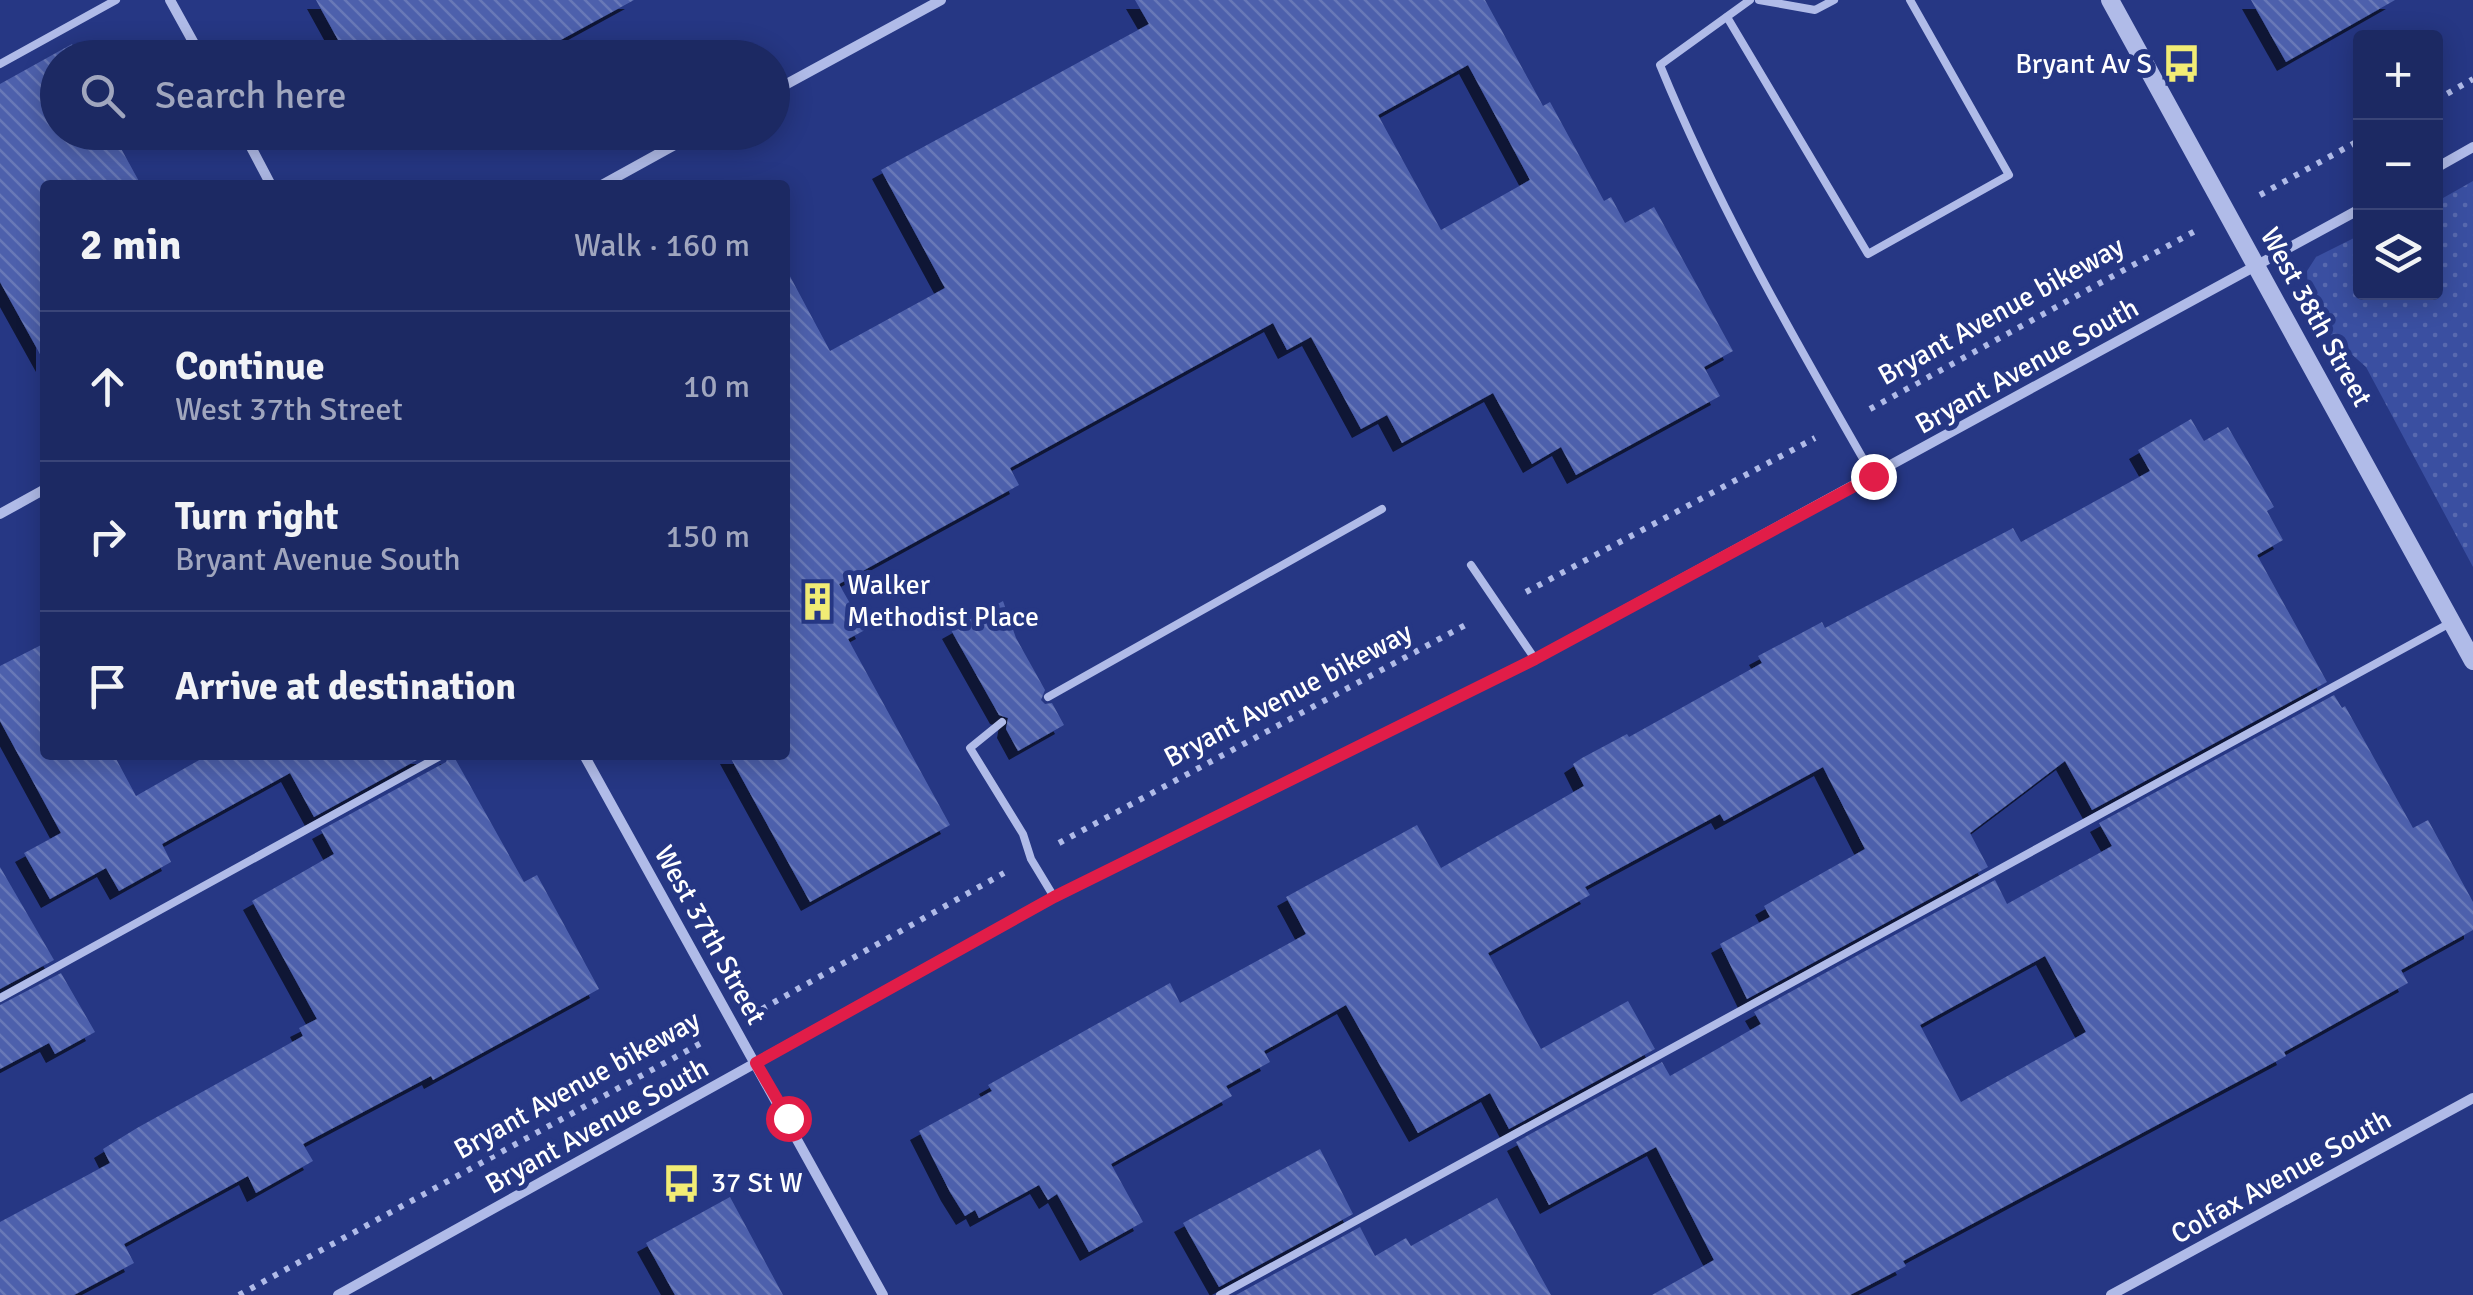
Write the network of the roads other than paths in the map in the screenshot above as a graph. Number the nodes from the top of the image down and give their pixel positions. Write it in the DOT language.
graph roads {
  1 [pos="116,0"];
  2 [pos="170,0"];
  3 [pos="941,0"];
  4 [pos="1750,0"];
  5 [pos="1759,0"];
  6 [pos="1834,0"];
  7 [pos="1910,0"];
  8 [pos="2110,0"];
  9 [pos="1727,17"];
  10 [pos="44,40"];
  11 [pos="192,40"];
  12 [pos="40,42"];
  13 [pos="0,64"];
  14 [pos="790,82"];
  15 [pos="2473,147"];
  16 [pos="253,150"];
  17 [pos="665,150"];
  18 [pos="2443,164"];
  19 [pos="269,180"];
  20 [pos="611,180"];
  21 [pos="2358,210"];
  22 [pos="2257,266"];
  23 [pos="1873,476"];
  24 [pos="40,492"];
  25 [pos="1382,509"];
  26 [pos="0,514"];
  27 [pos="1471,565"];
  28 [pos="2452,622"];
  29 [pos="1535,659"];
  30 [pos="2473,661"];
  31 [pos="1048,697"];
  32 [pos="1002,722"];
  33 [pos="433,760"];
  34 [pos="587,760"];
  35 [pos="1054,897"];
  36 [pos="0,998"];
  37 [pos="756,1063"];
  38 [pos="2473,1098"];
  39 [pos="338,1295"];
  40 [pos="883,1295"];
  41 [pos="1220,1295"];
  42 [pos="2110,1295"];
  1 -- 10 [label="lane"];
  2 -- 11 [label="street"];
  3 -- 14 [label="street"];
  4 -- 9 [label="lane"];
  5 -- 6 [label="lane"];
  7 -- 9 [label="lane"];
  8 -- 22 [label="street, West 38th Street"];
  9 -- 23 [label="lane"];
  12 -- 13 [label="lane"];
  15 -- 18 [label="street"];
  16 -- 19 [label="street"];
  17 -- 20 [label="street"];
  21 -- 22 [label="street, Bryant Avenue South"];
  22 -- 23 [label="street, Bryant Avenue South"];
  22 -- 28 [label="street, West 38th Street"];
  23 -- 29 [label="street, Bryant Avenue South"];
  24 -- 26 [label="street"];
  25 -- 31 [label="lane"];
  27 -- 29 [label="lane"];
  28 -- 30 [label="street, West 38th Street"];
  28 -- 41 [label="lane"];
  29 -- 35 [label="street, Bryant Avenue South"];
  32 -- 35 [label="lane"];
  33 -- 36 [label="lane"];
  34 -- 37 [label="street, West 37th Street"];
  35 -- 37 [label="street, Bryant Avenue South"];
  37 -- 39 [label="street, Bryant Avenue South"];
  37 -- 40 [label="street, West 37th Street"];
  38 -- 42 [label="street, Colfax Avenue South"];
}
